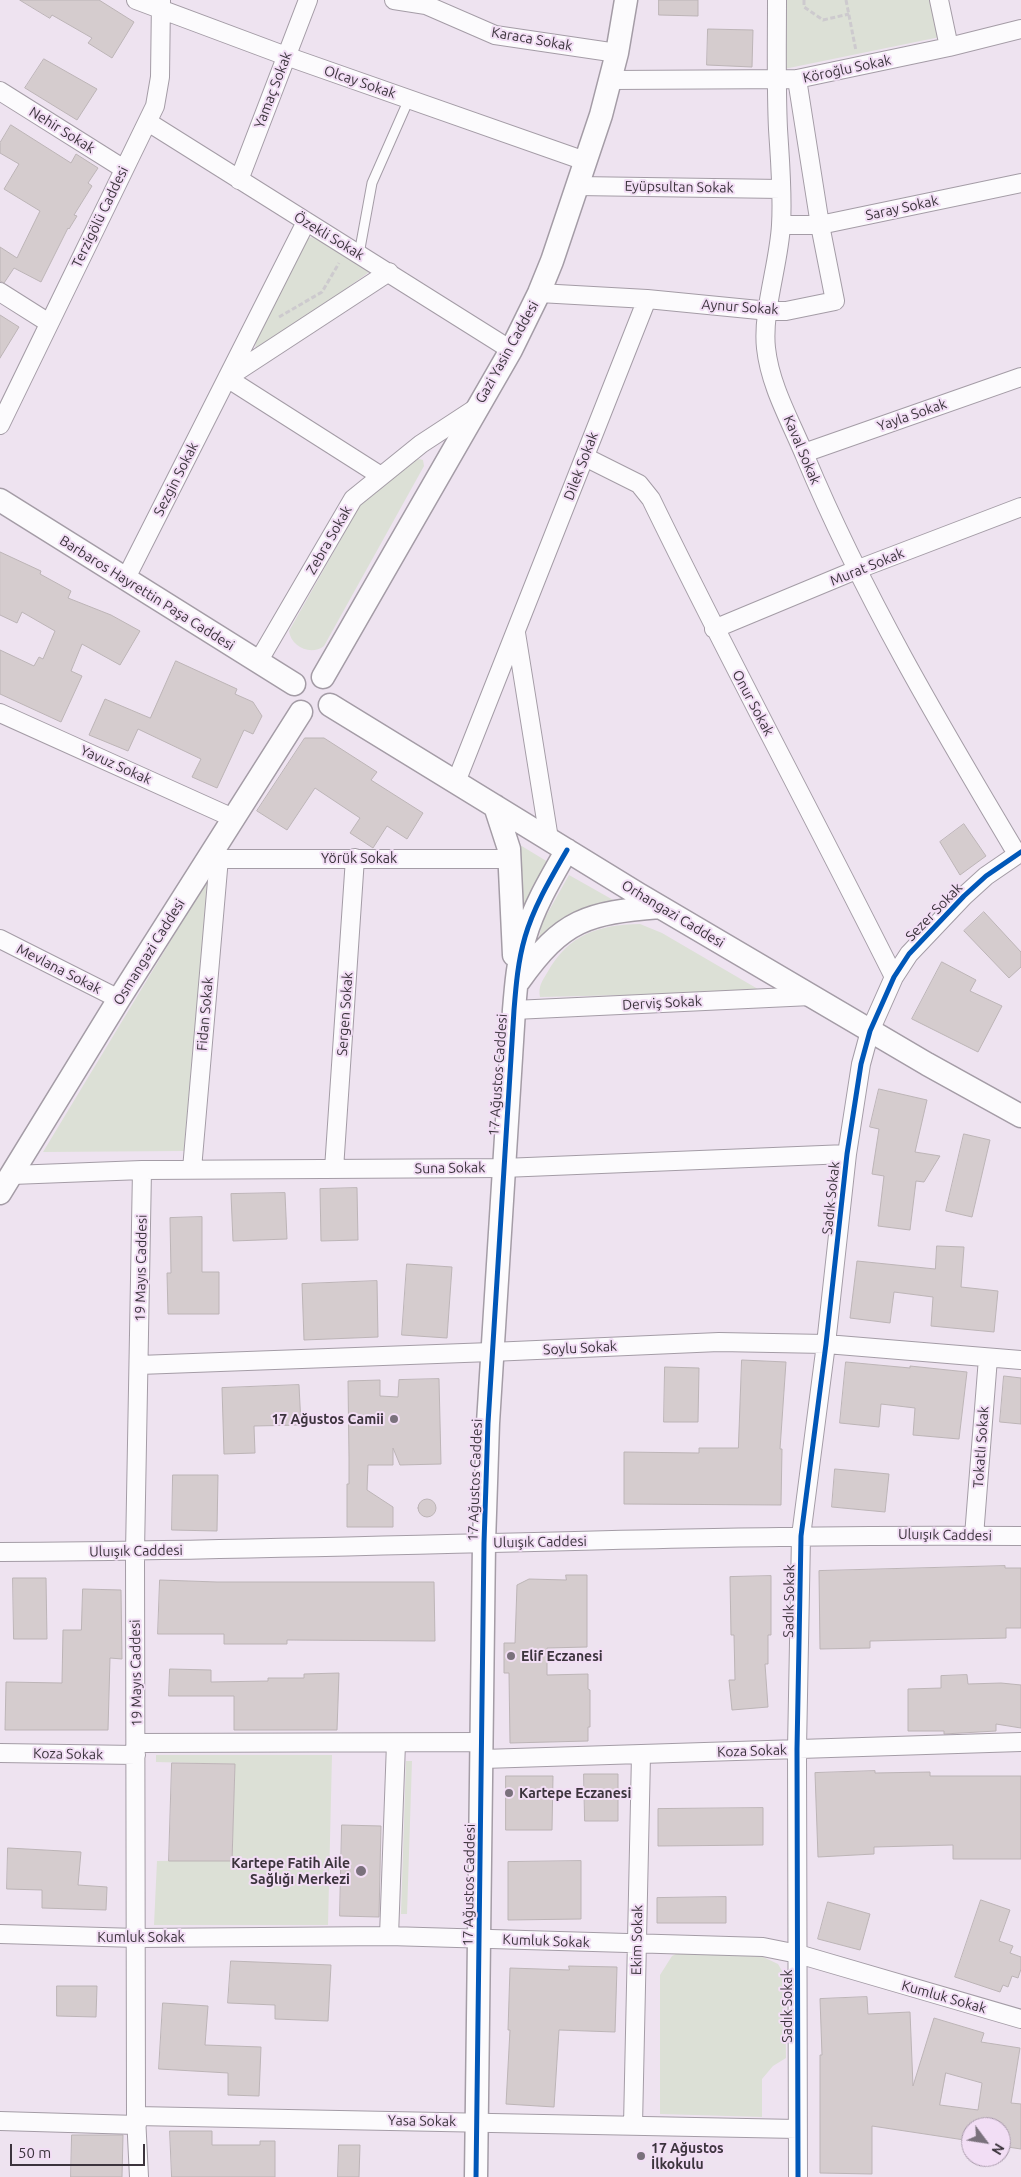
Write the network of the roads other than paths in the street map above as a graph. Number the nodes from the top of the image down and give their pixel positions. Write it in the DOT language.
graph roads {
  1 [pos="136,0"];
  2 [pos="308,0"];
  3 [pos="394,0"];
  4 [pos="626,0"];
  5 [pos="777,0"];
  6 [pos="939,0"];
  7 [pos="161,5"];
  8 [pos="1021,28"];
  9 [pos="949,47"];
  10 [pos="617,53"];
  11 [pos="286,56"];
  12 [pos="776,78"];
  13 [pos="797,79"];
  14 [pos="610,80"];
  15 [pos="0,91"];
  16 [pos="409,99"];
  17 [pos="148,122"];
  18 [pos="585,161"];
  19 [pos="124,169"];
  20 [pos="239,180"];
  21 [pos="1021,183"];
  22 [pos="577,186"];
  23 [pos="781,189"];
  24 [pos="306,222"];
  25 [pos="820,225"];
  26 [pos="781,226"];
  27 [pos="359,254"];
  28 [pos="389,272"];
  29 [pos="0,292"];
  30 [pos="539,293"];
  31 [pos="647,299"];
  32 [pos="769,311"];
  33 [pos="49,323"];
  34 [pos="511,350"];
  35 [pos="1021,377"];
  36 [pos="227,378"];
  37 [pos="476,408"];
  38 [pos="0,425"];
  39 [pos="804,454"];
  40 [pos="585,458"];
  41 [pos="381,476"];
  42 [pos="0,500"];
  43 [pos="1021,507"];
  44 [pos="856,570"];
  45 [pos="125,580"];
  46 [pos="714,629"];
  47 [pos="516,633"];
  48 [pos="258,662"];
  49 [pos="323,677"];
  50 [pos="294,684"];
  51 [pos="330,706"];
  52 [pos="301,712"];
  53 [pos="0,713"];
  54 [pos="456,782"];
  55 [pos="495,806"];
  56 [pos="233,818"];
  57 [pos="558,845"];
  58 [pos="1019,853"];
  59 [pos="355,858"];
  60 [pos="213,859"];
  61 [pos="510,859"];
  62 [pos="660,906"];
  63 [pos="0,939"];
  64 [pos="894,977"];
  65 [pos="516,986"];
  66 [pos="811,996"];
  67 [pos="119,999"];
  68 [pos="514,1010"];
  69 [pos="870,1031"];
  70 [pos="1021,1116"];
  71 [pos="847,1154"];
  72 [pos="503,1168"];
  73 [pos="192,1169"];
  74 [pos="334,1169"];
  75 [pos="142,1170"];
  76 [pos="4,1185"];
  77 [pos="826,1344"];
  78 [pos="491,1352"];
  79 [pos="988,1358"];
  80 [pos="1021,1360"];
  81 [pos="139,1365"];
  82 [pos="801,1536"];
  83 [pos="974,1536"];
  84 [pos="1021,1536"];
  85 [pos="484,1543"];
  86 [pos="0,1552"];
  87 [pos="135,1552"];
  88 [pos="1021,1742"];
  89 [pos="396,1743"];
  90 [pos="137,1749"];
  91 [pos="797,1749"];
  92 [pos="482,1750"];
  93 [pos="0,1753"];
  94 [pos="641,1755"];
  95 [pos="0,1934"];
  96 [pos="389,1936"];
  97 [pos="137,1938"];
  98 [pos="480,1938"];
  99 [pos="636,1943"];
  100 [pos="798,1954"];
  101 [pos="1021,2019"];
  102 [pos="136,2120"];
  103 [pos="0,2121"];
  104 [pos="477,2122"];
  105 [pos="633,2125"];
  106 [pos="797,2129"];
  107 [pos="139,2177"];
  108 [pos="476,2177"];
  109 [pos="484,2177"];
  110 [pos="798,2177"];
  1 -- 7 [label="street, Olcay Sokak"];
  2 -- 11 [label="street, Yamaç Sokak"];
  3 -- 10 [label="street, Karaca Sokak"];
  4 -- 10 [label="street, Gazi Yasin Caddesi"];
  5 -- 12 [label="street, Kaval Sokak"];
  6 -- 9 [label="street"];
  7 -- 11 [label="street, Olcay Sokak"];
  7 -- 17 [label="street, Terzigölü Caddesi"];
  8 -- 9 [label="street, Köroğlu Sokak"];
  9 -- 13 [label="street, Köroğlu Sokak"];
  10 -- 14 [label="street, Gazi Yasin Caddesi"];
  11 -- 16 [label="street, Olcay Sokak"];
  11 -- 20 [label="street, Yamaç Sokak"];
  12 -- 13 [label="street, Köroğlu Sokak"];
  12 -- 14 [label="street, Köroğlu Sokak"];
  12 -- 23 [label="street, Kaval Sokak"];
  13 -- 25 [label="street, Aynur Sokak"];
  14 -- 18 [label="street, Gazi Yasin Caddesi"];
  15 -- 19 [label="street, Nehir Sokak"];
  16 -- 18 [label="street, Olcay Sokak"];
  16 -- 27 [label="lane"];
  17 -- 19 [label="street, Terzigölü Caddesi"];
  17 -- 20 [label="street, Özekli Sokak"];
  18 -- 22 [label="street, Gazi Yasin Caddesi"];
  19 -- 33 [label="street, Terzigölü Caddesi"];
  20 -- 24 [label="street, Özekli Sokak"];
  21 -- 25 [label="street, Saray Sokak"];
  22 -- 23 [label="street, Eyüpsultan Sokak"];
  22 -- 30 [label="street, Gazi Yasin Caddesi"];
  23 -- 26 [label="street, Kaval Sokak"];
  24 -- 27 [label="street, Özekli Sokak"];
  24 -- 36 [label="street, Sezgin Sokak"];
  25 -- 26 [label="street, Saray Sokak"];
  25 -- 32 [label="street, Aynur Sokak"];
  26 -- 32 [label="street, Kaval Sokak"];
  27 -- 28 [label="street, Özekli Sokak"];
  28 -- 34 [label="street, Özekli Sokak"];
  28 -- 36 [label="street"];
  29 -- 33 [label="street"];
  30 -- 31 [label="street, Aynur Sokak"];
  30 -- 34 [label="street, Gazi Yasin Caddesi"];
  31 -- 32 [label="street, Aynur Sokak"];
  31 -- 40 [label="street, Dilek Sokak"];
  32 -- 39 [label="street, Kaval Sokak"];
  33 -- 38 [label="street, Terzigölü Caddesi"];
  34 -- 37 [label="street, Gazi Yasin Caddesi"];
  35 -- 39 [label="street, Yayla Sokak"];
  36 -- 41 [label="street"];
  36 -- 45 [label="street, Sezgin Sokak"];
  37 -- 41 [label="street, Zebra Sokak"];
  37 -- 49 [label="street, Gazi Yasin Caddesi"];
  39 -- 44 [label="street, Kaval Sokak"];
  40 -- 46 [label="street, Onur Sokak"];
  40 -- 47 [label="street, Dilek Sokak"];
  41 -- 48 [label="street, Zebra Sokak"];
  42 -- 45 [label="street, Barbaros Hayrettin Paşa Caddesi"];
  43 -- 44 [label="street, Murat Sokak"];
  44 -- 46 [label="street, Murat Sokak"];
  44 -- 58 [label="street, Kaval Sokak"];
  45 -- 48 [label="street, Barbaros Hayrettin Paşa Caddesi"];
  46 -- 64 [label="street, Onur Sokak"];
  47 -- 54 [label="street, Dilek Sokak"];
  47 -- 57 [label="street"];
  48 -- 50 [label="street, Barbaros Hayrettin Paşa Caddesi"];
  49 -- 50 [label="street"];
  49 -- 51 [label="street"];
  50 -- 52 [label="street"];
  51 -- 52 [label="street"];
  51 -- 54 [label="street, Orhangazi Caddesi"];
  52 -- 56 [label="street, Osmangazi Caddesi"];
  53 -- 56 [label="street, Yavuz Sokak"];
  54 -- 55 [label="street, Orhangazi Caddesi"];
  55 -- 57 [label="street, Orhangazi Caddesi"];
  55 -- 61 [label="street"];
  56 -- 60 [label="street, Osmangazi Caddesi"];
  57 -- 62 [label="street, Orhangazi Caddesi"];
  57 -- 65 [label="street, 17 Ağustos Caddesi"];
  58 -- 64 [label="street, Sezer Sokak"];
  59 -- 60 [label="street, Yörük Sokak"];
  59 -- 61 [label="street, Yörük Sokak"];
  59 -- 74 [label="street, Sergen Sokak"];
  60 -- 67 [label="street, Osmangazi Caddesi"];
  60 -- 73 [label="street, Fidan Sokak"];
  61 -- 65 [label="street"];
  62 -- 65 [label="street"];
  62 -- 66 [label="street, Orhangazi Caddesi"];
  63 -- 67 [label="street, Mevlana Sokak"];
  64 -- 69 [label="street, Sezer Sokak"];
  65 -- 68 [label="street, 17 Ağustos Caddesi"];
  66 -- 68 [label="street, Derviş Sokak"];
  66 -- 69 [label="street, Orhangazi Caddesi"];
  67 -- 76 [label="street, Osmangazi Caddesi"];
  68 -- 72 [label="street, 17 Ağustos Caddesi"];
  69 -- 70 [label="street, Orhangazi Caddesi"];
  69 -- 71 [label="street, Sadık Sokak"];
  71 -- 72 [label="street, Suna Sokak"];
  71 -- 77 [label="street, Sadık Sokak"];
  72 -- 74 [label="street, Suna Sokak"];
  72 -- 78 [label="street, 17 Ağustos Caddesi"];
  73 -- 74 [label="street, Suna Sokak"];
  73 -- 75 [label="street, Suna Sokak"];
  75 -- 76 [label="street, Suna Sokak"];
  75 -- 81 [label="street, 19 Mayıs Caddesi"];
  77 -- 78 [label="street, Soylu Sokak"];
  77 -- 79 [label="street, Soylu Sokak"];
  77 -- 82 [label="street, Sadık Sokak"];
  78 -- 81 [label="street, Soylu Sokak"];
  78 -- 85 [label="street, 17 Ağustos Caddesi"];
  79 -- 80 [label="street, Soylu Sokak"];
  79 -- 83 [label="street, Tokatlı Sokak"];
  81 -- 87 [label="street, 19 Mayıs Caddesi"];
  82 -- 83 [label="street, Uluışık Caddesi"];
  82 -- 85 [label="street, Uluışık Caddesi"];
  82 -- 91 [label="street, Sadık Sokak"];
  83 -- 84 [label="street, Uluışık Caddesi"];
  85 -- 87 [label="street, Uluışık Caddesi"];
  85 -- 92 [label="street, 17 Ağustos Caddesi"];
  86 -- 87 [label="street, Uluışık Caddesi"];
  87 -- 90 [label="street, 19 Mayıs Caddesi"];
  88 -- 91 [label="street, Koza Sokak"];
  89 -- 90 [label="street, Koza Sokak"];
  89 -- 92 [label="street, Koza Sokak"];
  89 -- 96 [label="street"];
  90 -- 93 [label="street, Koza Sokak"];
  90 -- 97 [label="street, 19 Mayıs Caddesi"];
  91 -- 94 [label="street, Koza Sokak"];
  91 -- 100 [label="street, Sadık Sokak"];
  92 -- 94 [label="street, Koza Sokak"];
  92 -- 98 [label="street, 17 Ağustos Caddesi"];
  94 -- 99 [label="street, Ekim Sokak"];
  95 -- 97 [label="street, Kumluk Sokak"];
  96 -- 97 [label="street, Kumluk Sokak"];
  96 -- 98 [label="street, Kumluk Sokak"];
  97 -- 102 [label="street, 19 Mayıs Caddesi"];
  98 -- 99 [label="street, Kumluk Sokak"];
  98 -- 104 [label="street, 17 Ağustos Caddesi"];
  99 -- 100 [label="street, Kumluk Sokak"];
  99 -- 105 [label="street, Ekim Sokak"];
  100 -- 101 [label="street, Kumluk Sokak"];
  100 -- 106 [label="street, Sadık Sokak"];
  102 -- 103 [label="street, Yasa Sokak"];
  102 -- 104 [label="street, Yasa Sokak"];
  102 -- 107 [label="street, 19 Mayıs Caddesi"];
  104 -- 105 [label="street, Yasa Sokak"];
  104 -- 108 [label="street, 17 Ağustos Caddesi"];
  104 -- 109 [label="street, 17 Ağustos Caddesi"];
  105 -- 106 [label="street, Yasa Sokak"];
  106 -- 110 [label="street, Sadık Sokak"];
}
